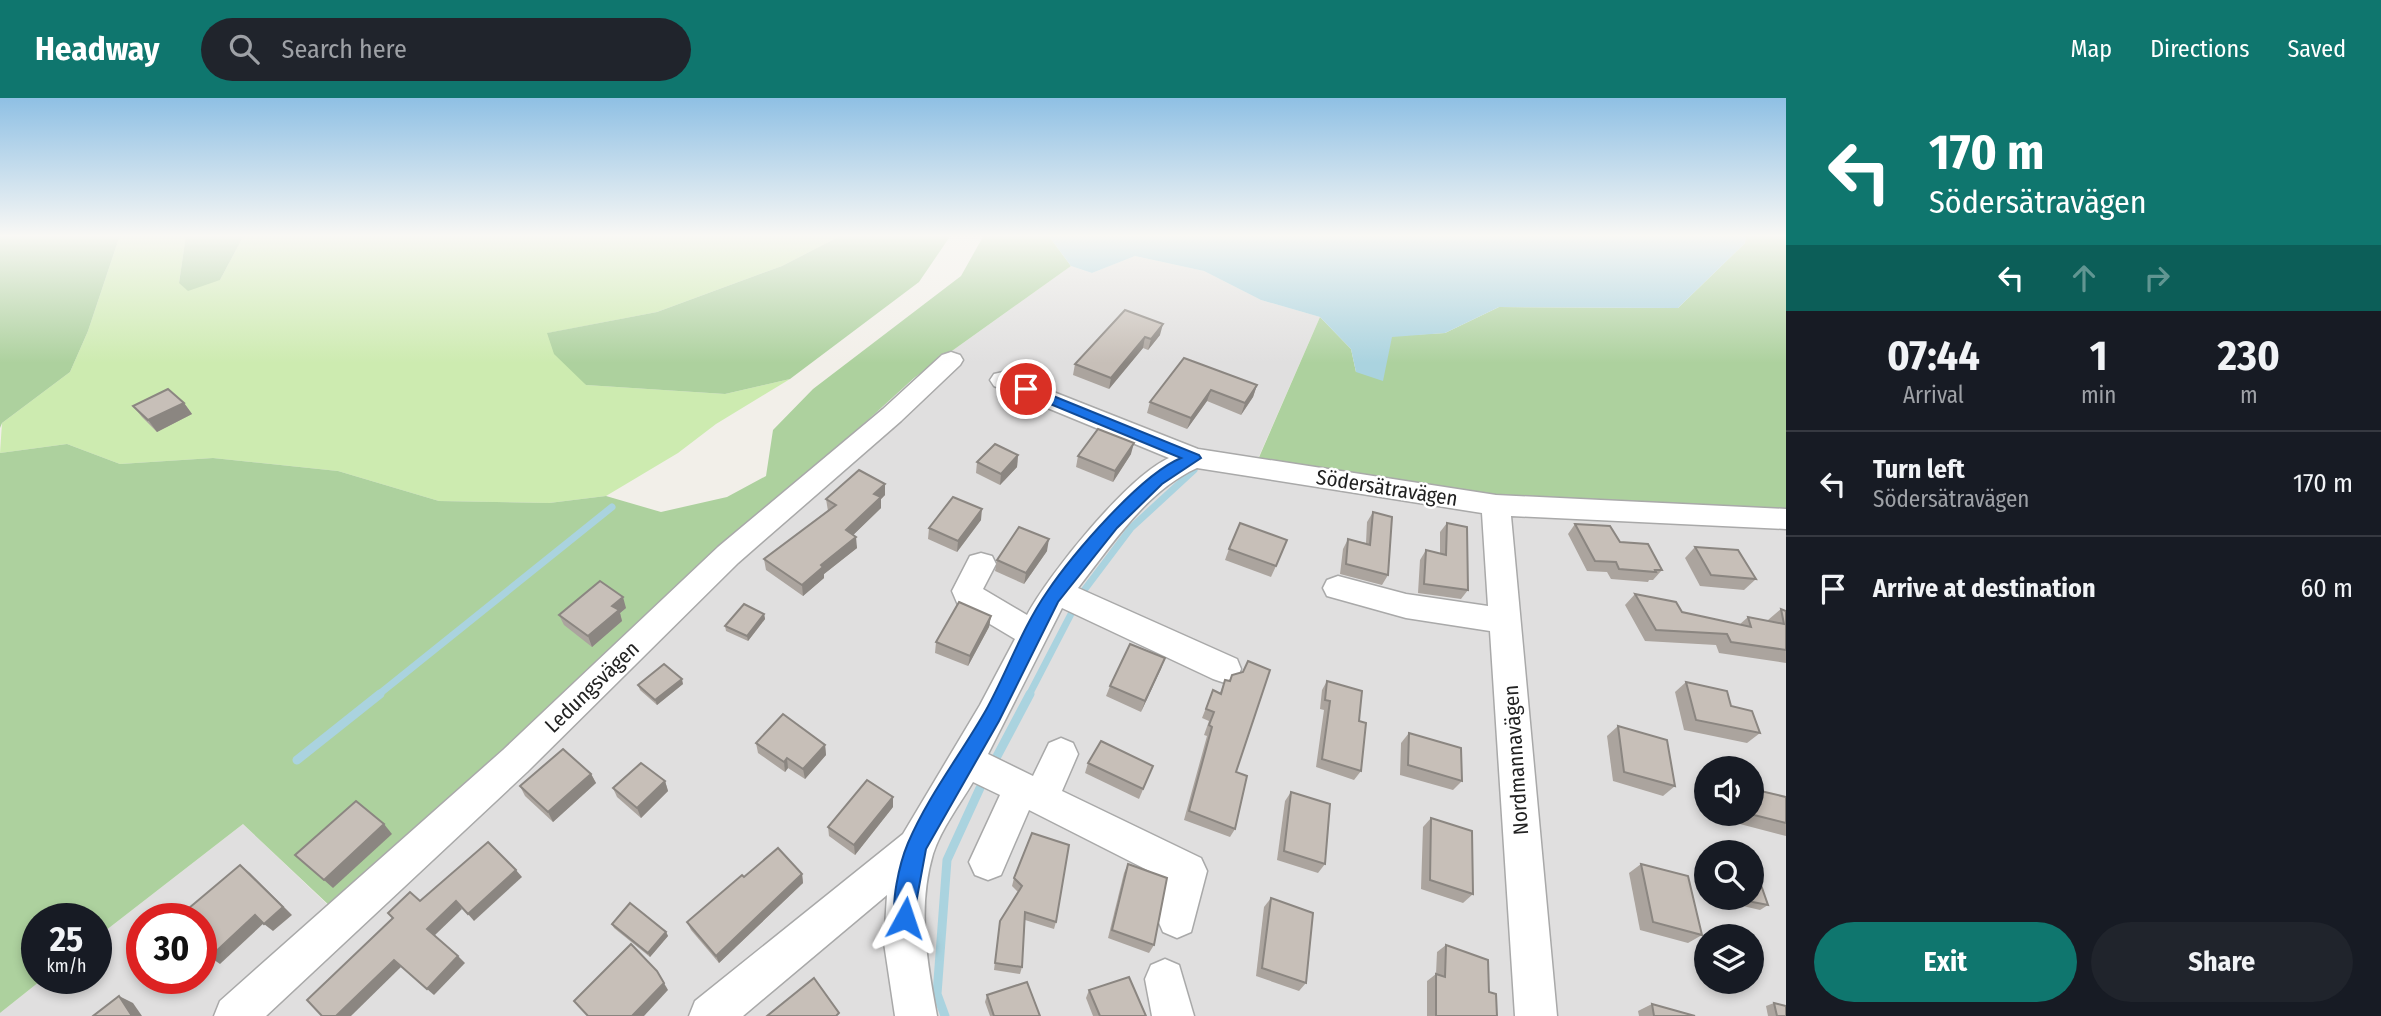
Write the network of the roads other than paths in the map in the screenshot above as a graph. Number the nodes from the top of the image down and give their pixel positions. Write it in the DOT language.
graph roads {
  1 [pos="951,360"];
  2 [pos="1003,380"];
  3 [pos="1194,458"];
  4 [pos="1496,505"];
  5 [pos="1786,519"];
  6 [pos="981,564"];
  7 [pos="1338,589"];
  8 [pos="1057,592"];
  9 [pos="1505,621"];
  10 [pos="1033,634"];
  11 [pos="1226,669"];
  12 [pos="1061,754"];
  13 [pos="966,761"];
  14 [pos="1031,793"];
  15 [pos="916,846"];
  16 [pos="988,862"];
  17 [pos="1177,918"];
  18 [pos="235,1016"];
  19 [pos="710,1016"];
  20 [pos="916,1016"];
  21 [pos="1536,1016"];
  1 -- 18 [label="street, Ledungsvägen"];
  2 -- 3 [label="street, Södersätravägen"];
  3 -- 4 [label="street, Södersätravägen"];
  3 -- 8 [label="street"];
  4 -- 5 [label="street, Södersätravägen"];
  4 -- 9 [label="street, Nordmannavägen"];
  6 -- 10 [label="street"];
  7 -- 9 [label="street"];
  8 -- 10 [label="street"];
  8 -- 11 [label="street"];
  9 -- 21 [label="street, Nordmannavägen"];
  10 -- 13 [label="street"];
  12 -- 14 [label="street"];
  13 -- 14 [label="street"];
  13 -- 15 [label="street"];
  14 -- 16 [label="street"];
  14 -- 17 [label="street"];
  15 -- 19 [label="street"];
  15 -- 20 [label="street"];
}
